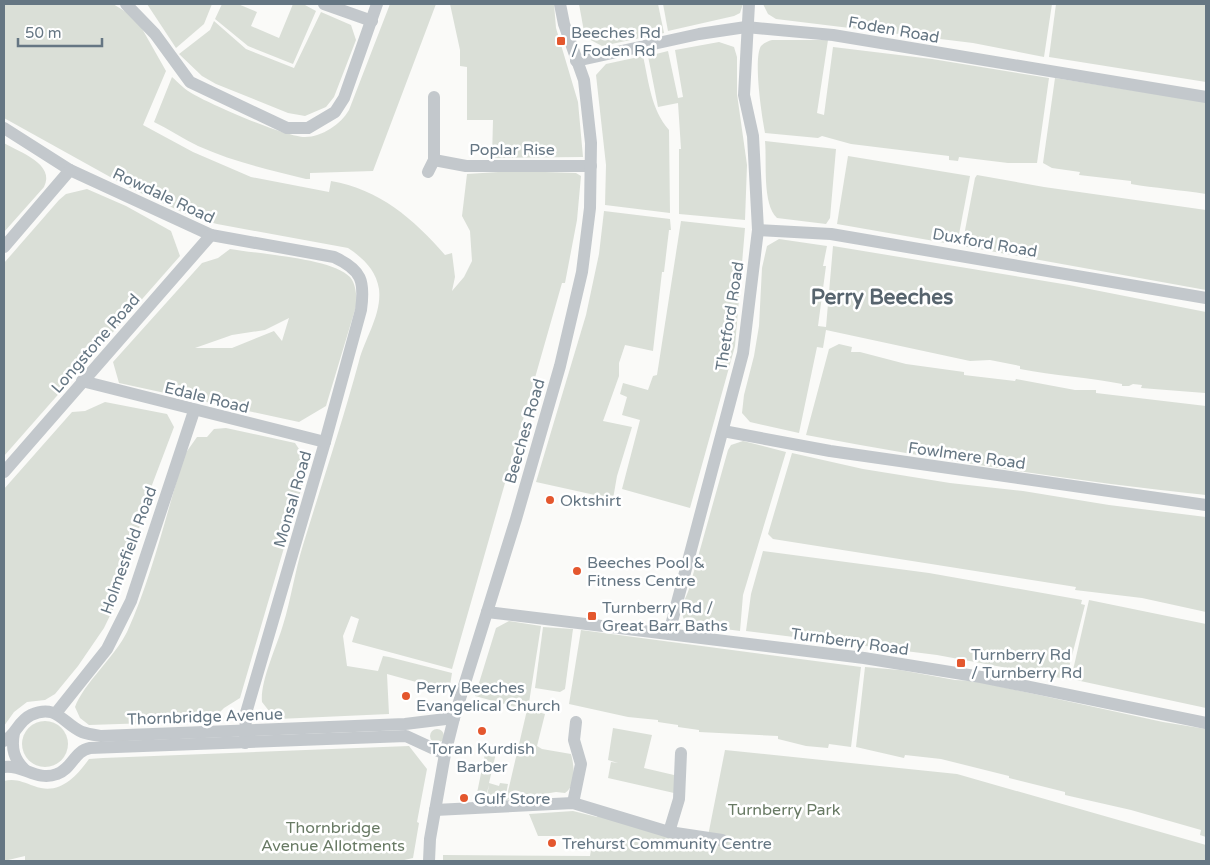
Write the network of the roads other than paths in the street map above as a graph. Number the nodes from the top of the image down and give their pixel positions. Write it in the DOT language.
graph roads {
  1 [pos="324,4"];
  2 [pos="377,4"];
  3 [pos="560,4"];
  4 [pos="749,4"];
  5 [pos="130,5"];
  6 [pos="372,20"];
  7 [pos="746,27"];
  8 [pos="576,61"];
  9 [pos="1206,97"];
  10 [pos="434,98"];
  11 [pos="4,128"];
  12 [pos="434,160"];
  13 [pos="591,166"];
  14 [pos="70,170"];
  15 [pos="428,172"];
  16 [pos="758,230"];
  17 [pos="211,235"];
  18 [pos="4,247"];
  19 [pos="352,265"];
  20 [pos="1206,298"];
  21 [pos="82,381"];
  22 [pos="194,410"];
  23 [pos="723,431"];
  24 [pos="325,442"];
  25 [pos="4,472"];
  26 [pos="1206,506"];
  27 [pos="487,612"];
  28 [pos="669,634"];
  29 [pos="56,713"];
  30 [pos="454,718"];
  31 [pos="426,721"];
  32 [pos="576,722"];
  33 [pos="1206,723"];
  34 [pos="72,726"];
  35 [pos="9,737"];
  36 [pos="245,737"];
  37 [pos="426,745"];
  38 [pos="680,753"];
  39 [pos="445,754"];
  40 [pos="75,756"];
  41 [pos="4,767"];
  42 [pos="25,770"];
  43 [pos="573,803"];
  44 [pos="435,810"];
  45 [pos="669,832"];
  46 [pos="722,840"];
  47 [pos="428,861"];
  1 -- 6 [label="street"];
  2 -- 6 [label="street"];
  3 -- 8 [label="street, Beeches Road"];
  4 -- 7 [label="street, Thetford Road"];
  5 -- 6 [label="street"];
  7 -- 8 [label="street, Foden Road"];
  7 -- 9 [label="street, Foden Road"];
  7 -- 16 [label="street, Thetford Road"];
  8 -- 13 [label="street, Beeches Road"];
  10 -- 12 [label="street"];
  11 -- 14 [label="street, Rowdale Road"];
  12 -- 13 [label="street, Poplar Rise"];
  12 -- 15 [label="street"];
  13 -- 27 [label="street, Beeches Road"];
  14 -- 17 [label="street, Rowdale Road"];
  14 -- 18 [label="street"];
  16 -- 20 [label="street, Duxford Road"];
  16 -- 23 [label="street, Thetford Road"];
  17 -- 19 [label="street, Rowdale Road"];
  17 -- 21 [label="street, Longstone Road"];
  19 -- 24 [label="street, Monsal Road"];
  21 -- 22 [label="street, Edale Road"];
  21 -- 25 [label="street, Longstone Road"];
  22 -- 24 [label="street, Edale Road"];
  22 -- 29 [label="street, Holmesfield Road"];
  23 -- 26 [label="street, Fowlmere Road"];
  23 -- 28 [label="street, Thetford Road"];
  24 -- 36 [label="street, Monsal Road"];
  27 -- 28 [label="street, Turnberry Road"];
  27 -- 30 [label="street, Beeches Road"];
  28 -- 33 [label="street, Turnberry Road"];
  29 -- 34 [label="street, Thornbridge Avenue"];
  29 -- 35 [label="street"];
  30 -- 31 [label="street, Thornbridge Avenue"];
  30 -- 39 [label="street, Beeches Road"];
  31 -- 36 [label="street, Thornbridge Avenue"];
  31 -- 37 [label="street"];
  32 -- 43 [label="street"];
  34 -- 36 [label="street, Thornbridge Avenue"];
  34 -- 40 [label="street"];
  35 -- 42 [label="street"];
  36 -- 37 [label="street, Thornbridge Avenue"];
  36 -- 40 [label="street, Thornbridge Avenue"];
  37 -- 39 [label="street, Thornbridge Avenue"];
  38 -- 45 [label="street"];
  39 -- 44 [label="street, Beeches Road"];
  40 -- 42 [label="street, Thornbridge Avenue"];
  41 -- 42 [label="street, Thornbridge Avenue"];
  43 -- 44 [label="street"];
  43 -- 45 [label="street"];
  44 -- 47 [label="street, Beeches Road"];
  45 -- 46 [label="street"];
}
